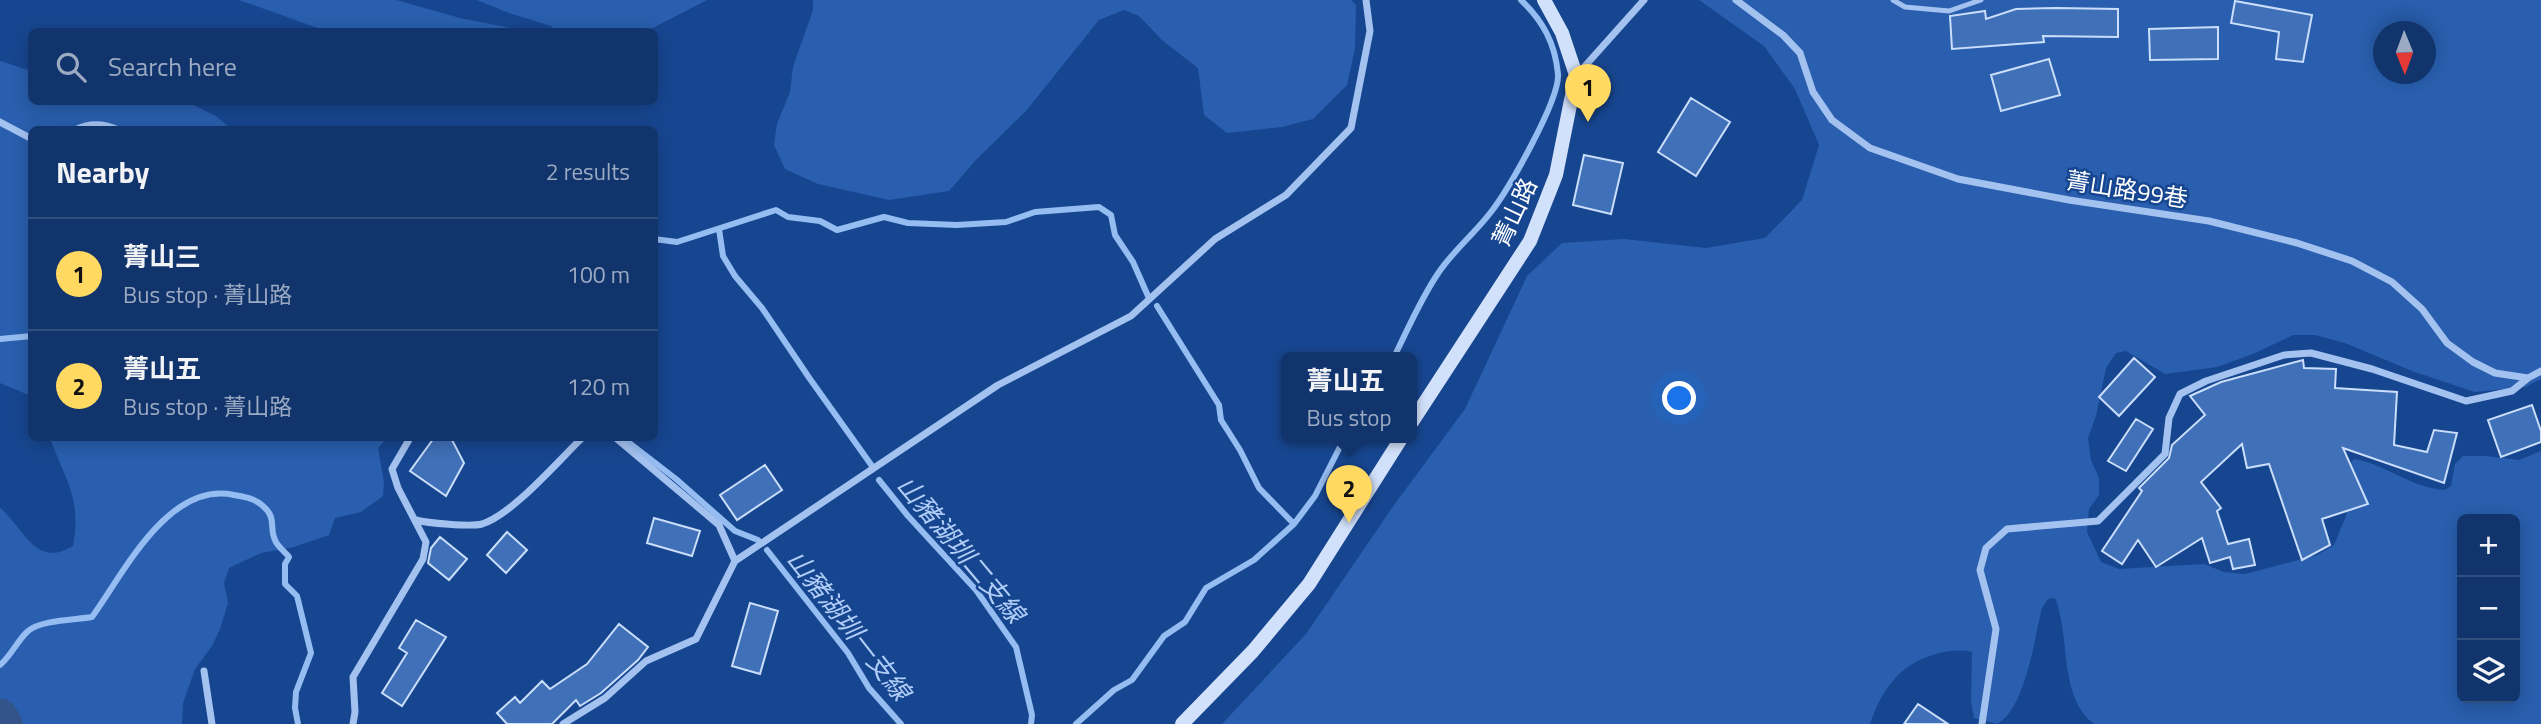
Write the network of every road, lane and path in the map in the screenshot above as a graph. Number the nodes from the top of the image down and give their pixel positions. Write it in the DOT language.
graph roads {
  1 [pos="1366,0"];
  2 [pos="1544,0"];
  3 [pos="1644,0"];
  4 [pos="1736,0"];
  5 [pos="1894,0"];
  6 [pos="1981,0"];
  7 [pos="1576,75"];
  8 [pos="0,122"];
  9 [pos="81,126"];
  10 [pos="110,126"];
  11 [pos="28,137"];
  12 [pos="2541,371"];
  13 [pos="2528,378"];
  14 [pos="1417,414"];
  15 [pos="408,441"];
  16 [pos="579,441"];
  17 [pos="620,441"];
  18 [pos="1398,443"];
  19 [pos="416,520"];
  20 [pos="735,561"];
  21 [pos="204,671"];
  22 [pos="212,724"];
  23 [pos="353,724"];
  24 [pos="563,724"];
  25 [pos="1182,724"];
  26 [pos="1982,724"];
  1 -- 20 [label="street"];
  2 -- 7 [label="street, 菁山路"];
  3 -- 7 [label="street"];
  4 -- 13 [label="street, 菁山路99巷"];
  5 -- 6 [label="lane"];
  7 -- 14 [label="street, 菁山路"];
  8 -- 11 [label="street"];
  9 -- 10 [label="street"];
  12 -- 13 [label="street"];
  13 -- 26 [label="street"];
  15 -- 19 [label="street"];
  16 -- 19 [label="street"];
  17 -- 20 [label="street"];
  18 -- 25 [label="street"];
  19 -- 23 [label="street"];
  20 -- 24 [label="street"];
  21 -- 22 [label="street"];
}
